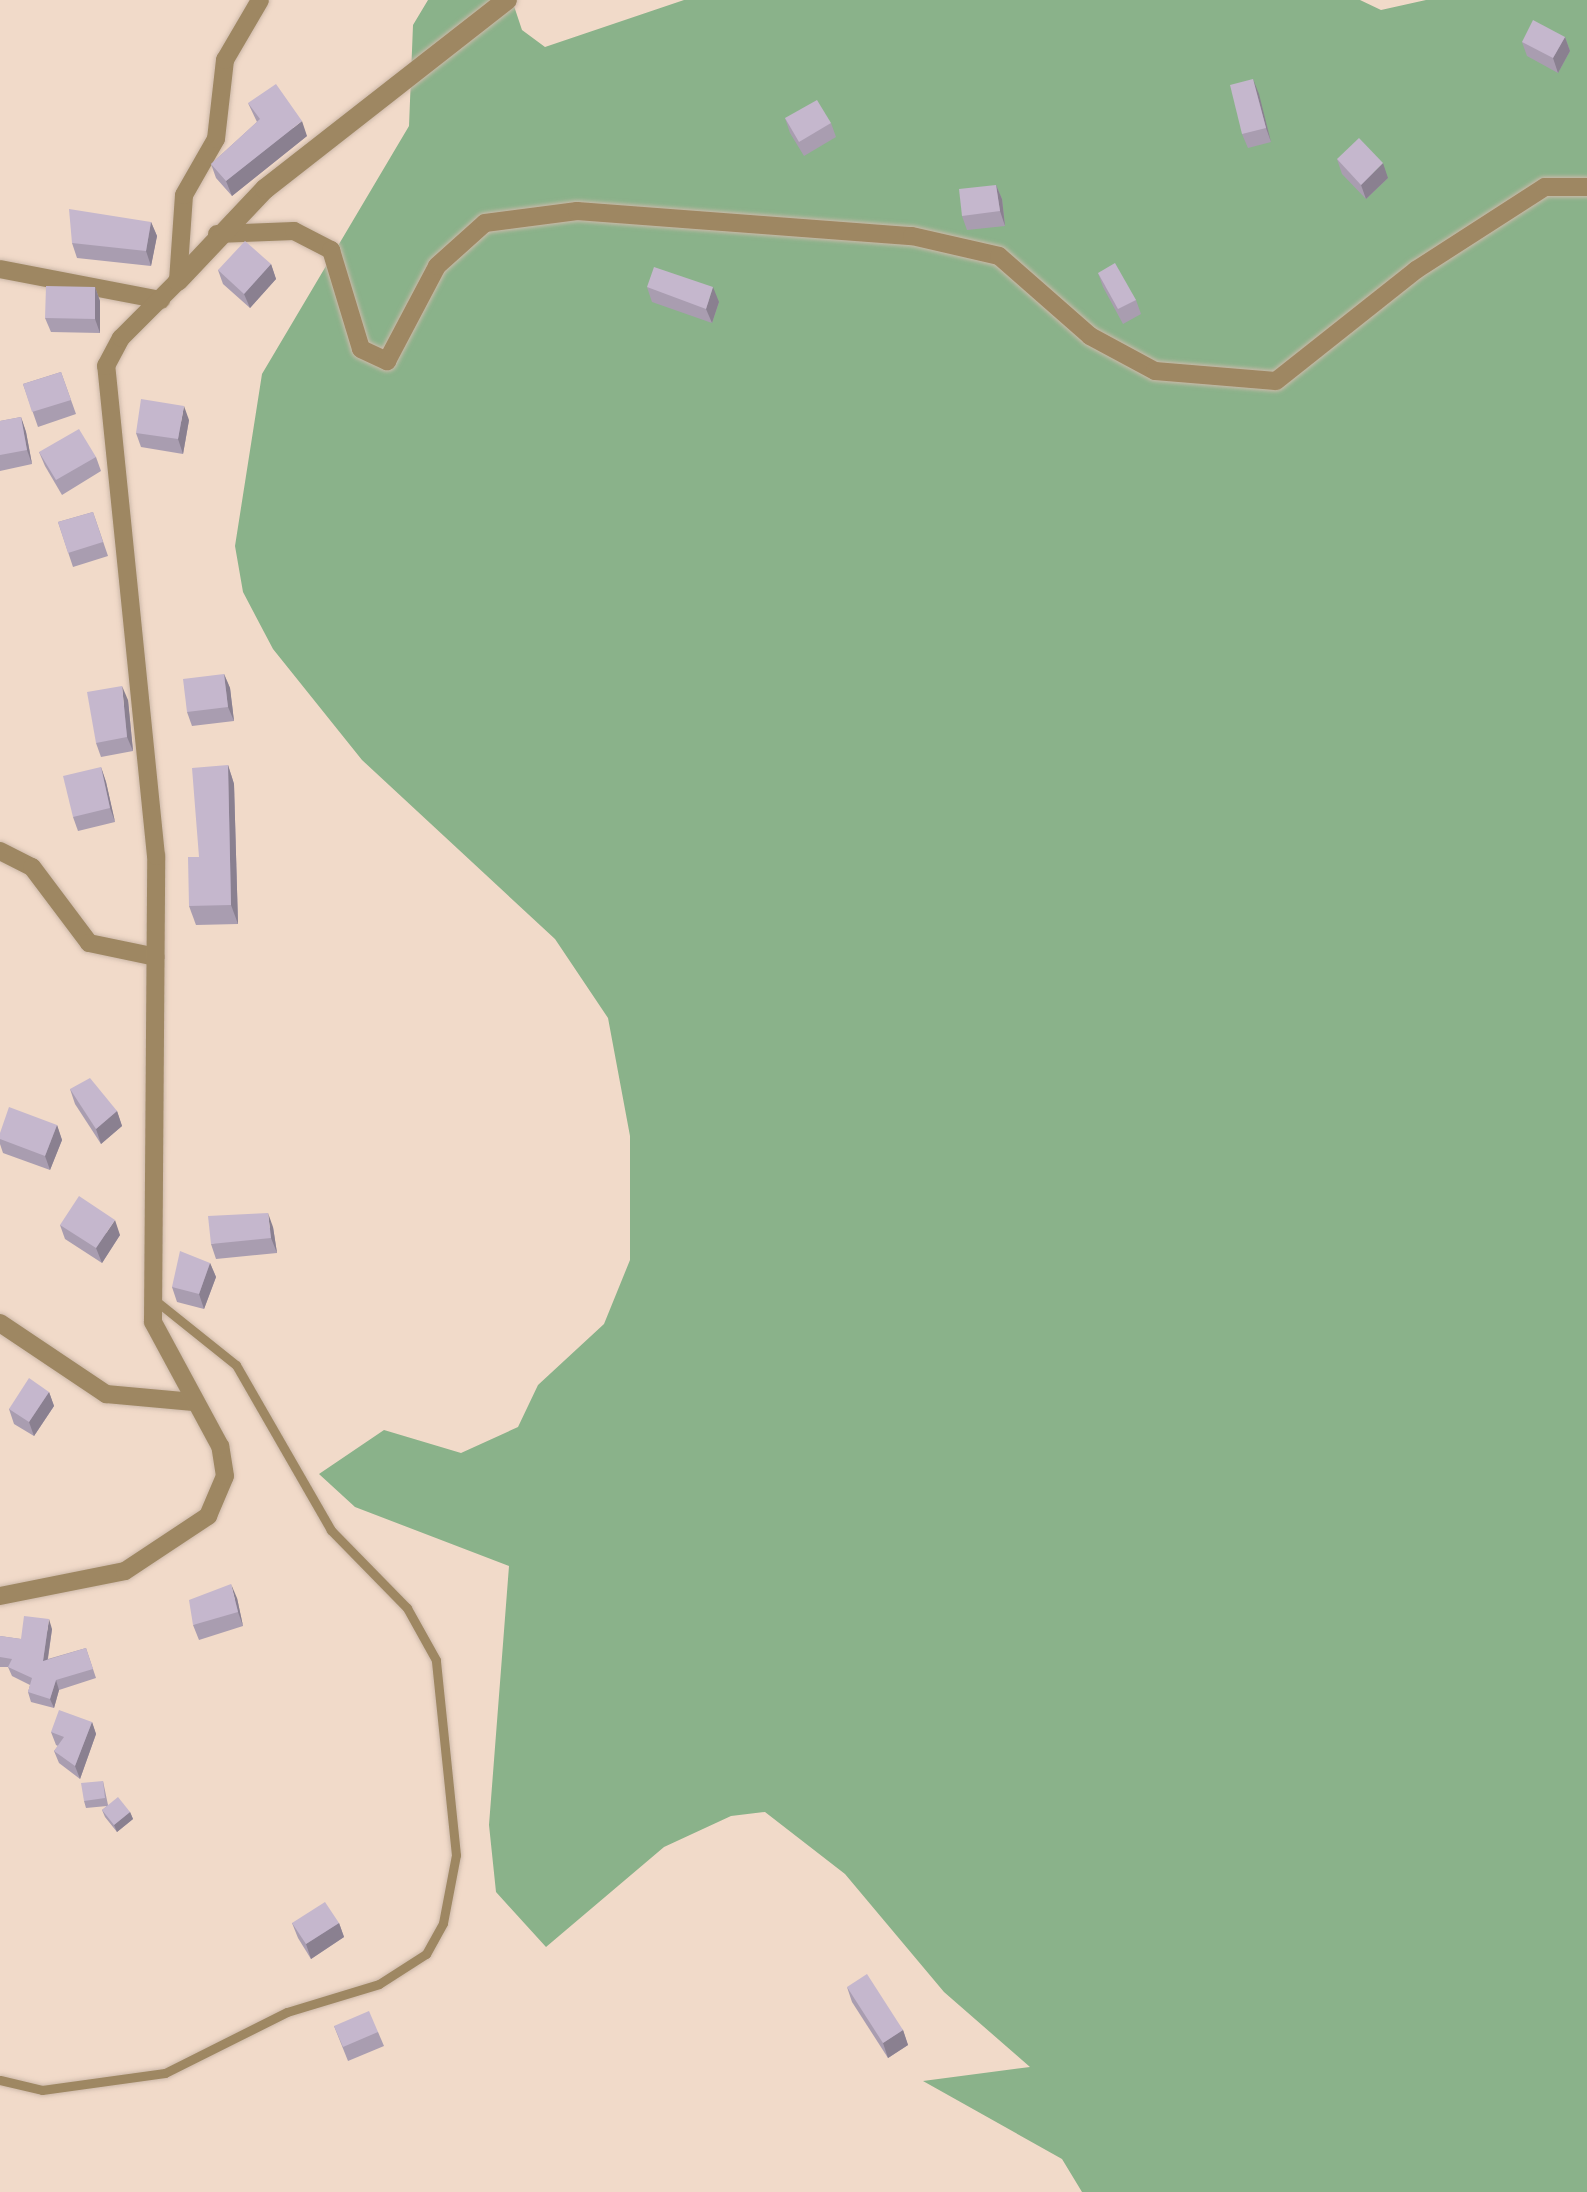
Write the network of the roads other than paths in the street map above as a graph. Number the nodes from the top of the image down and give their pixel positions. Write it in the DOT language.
graph roads {
  1 [pos="260,0"];
  2 [pos="507,0"];
  3 [pos="1587,187"];
  4 [pos="216,234"];
  5 [pos="0,269"];
  6 [pos="178,282"];
  7 [pos="161,300"];
  8 [pos="0,850"];
  9 [pos="156,957"];
  10 [pos="154,1300"];
  11 [pos="0,1323"];
  12 [pos="194,1402"];
  13 [pos="0,1596"];
  14 [pos="0,2080"];
  1 -- 6 [label="street"];
  2 -- 4 [label="street"];
  3 -- 4 [label="street"];
  4 -- 6 [label="street"];
  5 -- 7 [label="street"];
  6 -- 7 [label="street"];
  7 -- 9 [label="street"];
  8 -- 9 [label="street"];
  9 -- 10 [label="street"];
  10 -- 12 [label="street"];
  10 -- 14 [label="lane"];
  11 -- 12 [label="street"];
  12 -- 13 [label="street"];
}
